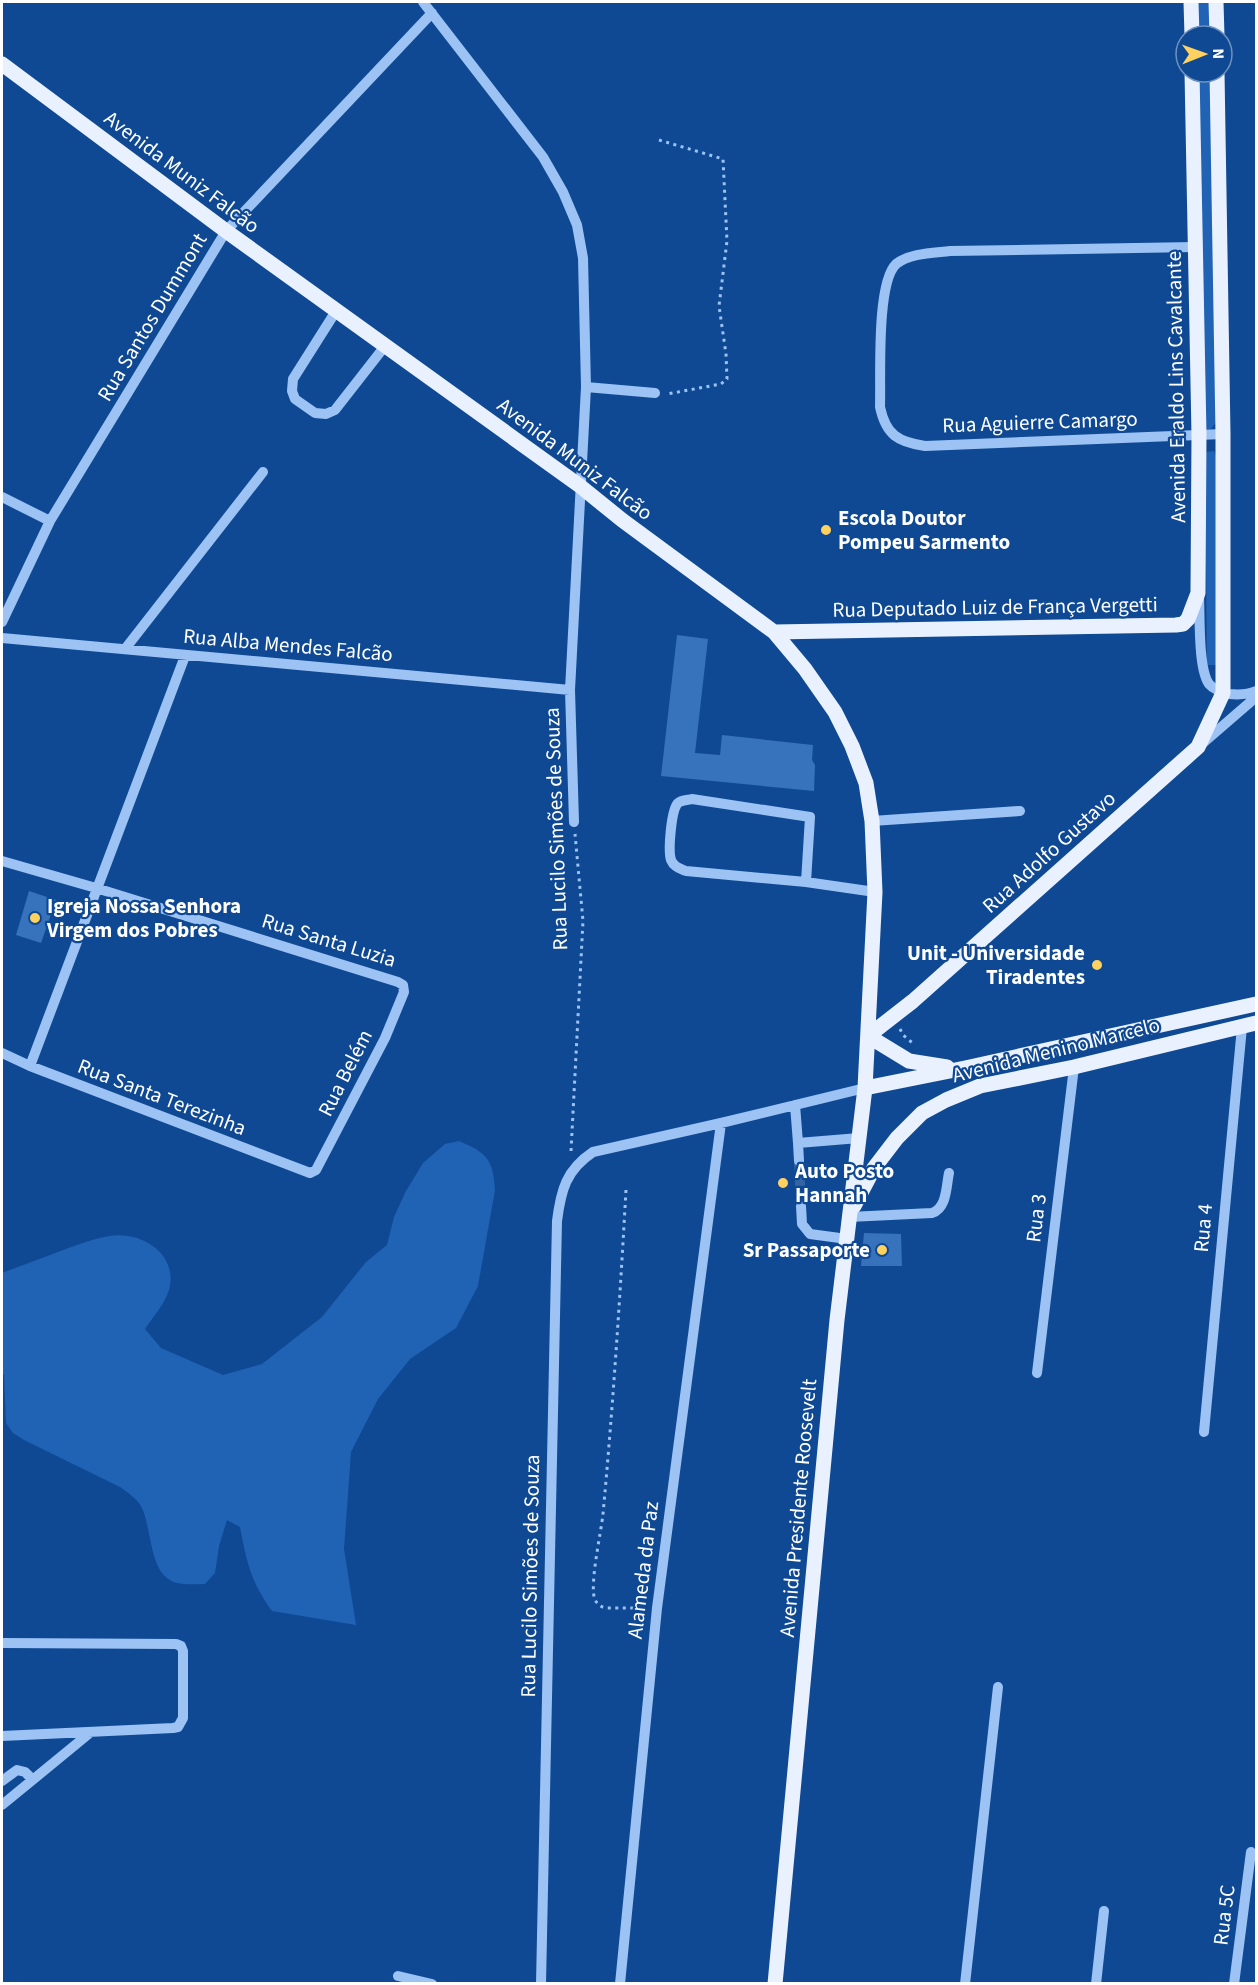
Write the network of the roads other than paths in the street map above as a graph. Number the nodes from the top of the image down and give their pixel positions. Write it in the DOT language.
graph roads {
  1 [pos="423,2"];
  2 [pos="1191,2"];
  3 [pos="1216,2"];
  4 [pos="432,13"];
  5 [pos="1192,24"];
  6 [pos="1217,24"];
  7 [pos="2,64"];
  8 [pos="1192,84"];
  9 [pos="1217,84"];
  10 [pos="226,231"];
  11 [pos="1195,247"];
  12 [pos="336,310"];
  13 [pos="385,346"];
  14 [pos="586,387"];
  15 [pos="656,393"];
  16 [pos="1223,434"];
  17 [pos="1199,435"];
  18 [pos="263,472"];
  19 [pos="580,486"];
  20 [pos="2,496"];
  21 [pos="50,521"];
  22 [pos="1198,593"];
  23 [pos="2,622"];
  24 [pos="774,632"];
  25 [pos="2,638"];
  26 [pos="125,649"];
  27 [pos="185,656"];
  28 [pos="570,690"];
  29 [pos="1257,691"];
  30 [pos="1223,693"];
  31 [pos="1257,697"];
  32 [pos="1198,747"];
  33 [pos="1020,811"];
  34 [pos="872,821"];
  35 [pos="574,822"];
  36 [pos="2,861"];
  37 [pos="806,882"];
  38 [pos="96,888"];
  39 [pos="875,892"];
  40 [pos="403,985"];
  41 [pos="1257,1004"];
  42 [pos="1249,1025"];
  43 [pos="868,1036"];
  44 [pos="2,1053"];
  45 [pos="30,1066"];
  46 [pos="1074,1067"];
  47 [pos="965,1068"];
  48 [pos="865,1088"];
  49 [pos="795,1105"];
  50 [pos="721,1124"];
  51 [pos="859,1138"];
  52 [pos="798,1143"];
  53 [pos="799,1161"];
  54 [pos="310,1173"];
  55 [pos="949,1173"];
  56 [pos="801,1206"];
  57 [pos="849,1216"];
  58 [pos="847,1239"];
  59 [pos="1036,1373"];
  60 [pos="1204,1432"];
  61 [pos="2,1643"];
  62 [pos="998,1687"];
  63 [pos="91,1732"];
  64 [pos="2,1736"];
  65 [pos="32,1779"];
  66 [pos="2,1781"];
  67 [pos="2,1805"];
  68 [pos="1251,1852"];
  69 [pos="1104,1911"];
  70 [pos="398,1976"];
  71 [pos="432,1983"];
  72 [pos="541,1983"];
  73 [pos="620,1983"];
  74 [pos="775,1983"];
  75 [pos="965,1983"];
  76 [pos="1096,1983"];
  77 [pos="1234,1983"];
  1 -- 4 [label="street, Rua Lucilo Simões de Souza"];
  2 -- 5 [label="main road"];
  3 -- 6 [label="main road"];
  4 -- 10 [label="street, Rua Santos Dummont"];
  4 -- 14 [label="street, Rua Lucilo Simões de Souza"];
  7 -- 10 [label="main road, Avenida Muniz Falcão"];
  8 -- 11 [label="main road, Avenida Eraldo Lins Cavalcante"];
  9 -- 16 [label="main road"];
  10 -- 12 [label="main road, Avenida Muniz Falcão"];
  10 -- 21 [label="street, Rua Santos Dummont"];
  11 -- 17 [label="main road, Avenida Eraldo Lins Cavalcante"];
  11 -- 17 [label="street, Rua Aguierre Camargo"];
  12 -- 13 [label="main road, Avenida Muniz Falcão"];
  12 -- 13 [label="street"];
  13 -- 19 [label="main road, Avenida Muniz Falcão"];
  14 -- 15 [label="street"];
  14 -- 19 [label="street, Rua Lucilo Simões de Souza"];
  16 -- 17 [label="street, Rua Aguierre Camargo"];
  16 -- 30 [label="main road"];
  17 -- 22 [label="main road, Avenida Eraldo Lins Cavalcante"];
  18 -- 26 [label="street"];
  19 -- 24 [label="main road, Avenida Muniz Falcão"];
  19 -- 28 [label="street, Rua Lucilo Simões de Souza"];
  20 -- 21 [label="street"];
  21 -- 23 [label="street, Rua Santos Dummont"];
  22 -- 24 [label="main road, Rua Deputado Luiz de França Vergetti"];
  22 -- 30 [label="street, Avenida Eraldo Lins Cavalcante"];
  24 -- 34 [label="main road, Avenida Muniz Falcão"];
  25 -- 26 [label="street, Rua Alba Mendes Falcão"];
  26 -- 27 [label="street, Rua Alba Mendes Falcão"];
  27 -- 28 [label="street, Rua Alba Mendes Falcão"];
  27 -- 38 [label="street"];
  28 -- 35 [label="street, Rua Lucilo Simões de Souza"];
  29 -- 30 [label="street"];
  30 -- 32 [label="main road"];
  31 -- 32 [label="street, Rua Adolfo Gustavo"];
  32 -- 43 [label="main road, Rua Adolfo Gustavo"];
  33 -- 34 [label="street"];
  34 -- 39 [label="main road, Avenida Muniz Falcão"];
  36 -- 38 [label="street, Rua Santa Luzia"];
  37 -- 37 [label="street"];
  37 -- 39 [label="street"];
  38 -- 40 [label="street, Rua Santa Luzia"];
  38 -- 45 [label="street"];
  39 -- 43 [label="main road, Avenida Muniz Falcão"];
  40 -- 54 [label="street, Rua Belém"];
  41 -- 47 [label="main road, Avenida Menino Marcelo"];
  42 -- 46 [label="main road, Avenida Menino Marcelo"];
  42 -- 60 [label="street, Rua 4"];
  43 -- 47 [label="main road"];
  43 -- 48 [label="main road, Avenida Presidente Roosevelt"];
  44 -- 45 [label="street, Rua Santa Terezinha"];
  45 -- 54 [label="street, Rua Santa Terezinha"];
  46 -- 57 [label="main road, Avenida Menino Marcelo"];
  46 -- 59 [label="street, Rua 3"];
  47 -- 48 [label="main road, Avenida Menino Marcelo"];
  48 -- 49 [label="street, Rua Lucilo Simões de Souza"];
  48 -- 51 [label="main road, Avenida Presidente Roosevelt"];
  49 -- 50 [label="street, Rua Lucilo Simões de Souza"];
  49 -- 52 [label="street"];
  50 -- 72 [label="street, Rua Lucilo Simões de Souza"];
  50 -- 73 [label="street, Alameda da Paz"];
  51 -- 52 [label="street"];
  51 -- 57 [label="main road, Avenida Presidente Roosevelt"];
  52 -- 53 [label="street"];
  55 -- 57 [label="street"];
  56 -- 58 [label="street"];
  57 -- 58 [label="main road, Avenida Presidente Roosevelt"];
  58 -- 74 [label="main road, Avenida Presidente Roosevelt"];
  61 -- 63 [label="street"];
  62 -- 75 [label="street"];
  63 -- 64 [label="street"];
  63 -- 65 [label="street"];
  65 -- 66 [label="street"];
  65 -- 67 [label="street"];
  68 -- 77 [label="street, Rua 5C"];
  69 -- 76 [label="street"];
  70 -- 71 [label="street"];
}
